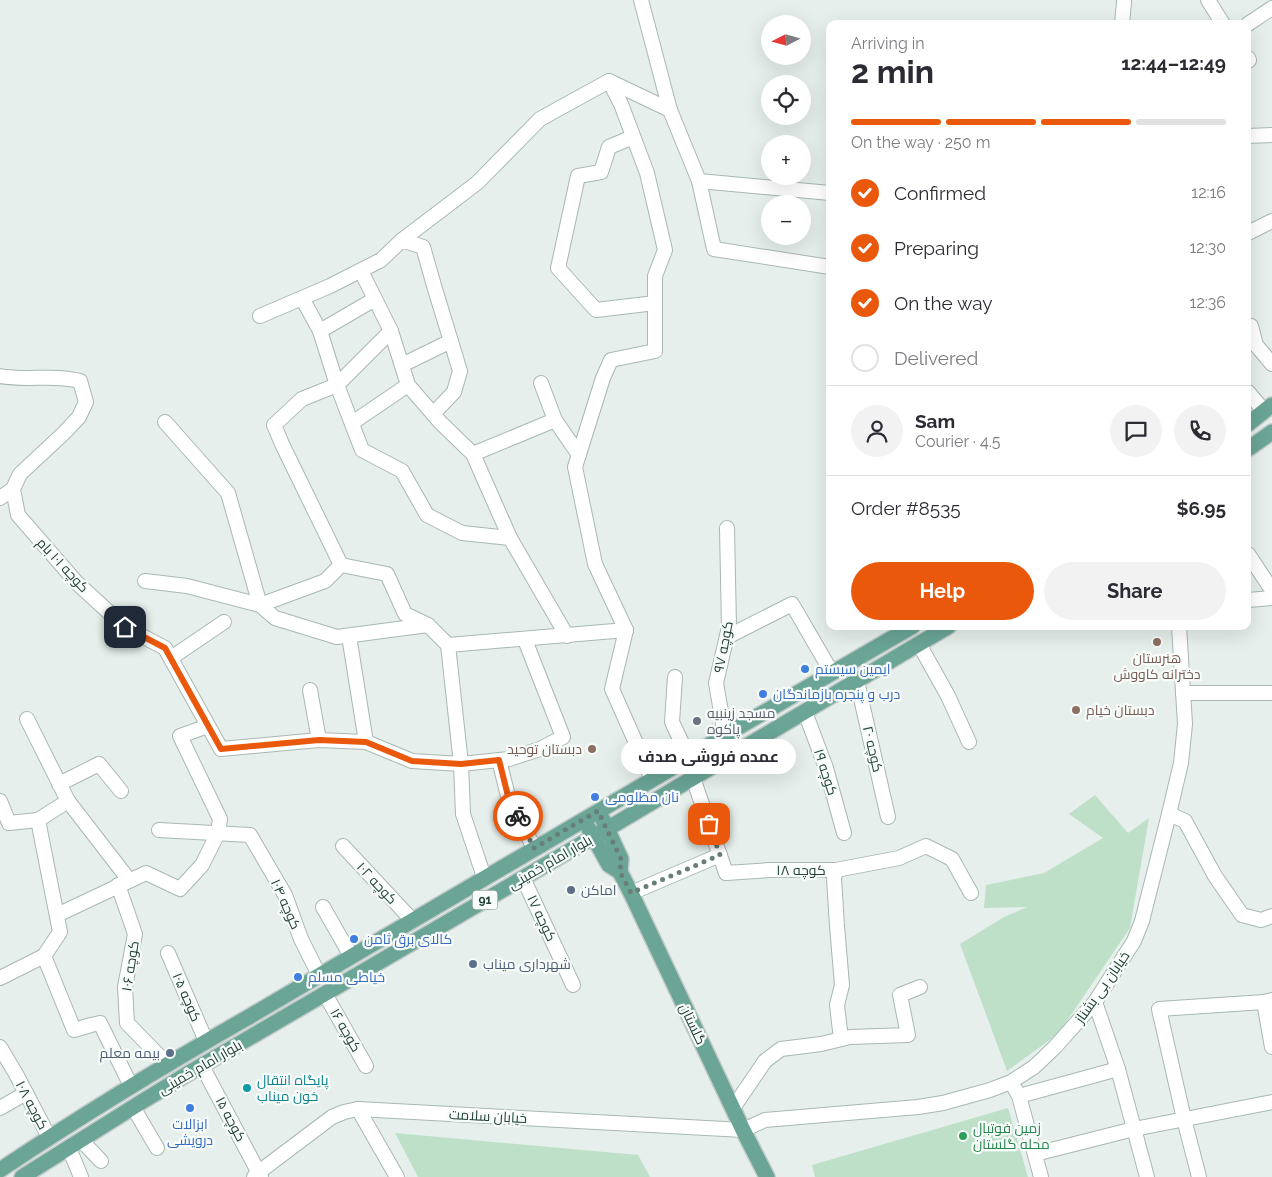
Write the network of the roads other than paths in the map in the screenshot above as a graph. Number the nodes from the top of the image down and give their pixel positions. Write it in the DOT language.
graph roads {
  1 [pos="641,0"];
  2 [pos="1208,0"];
  3 [pos="1124,2"];
  4 [pos="1272,8"];
  5 [pos="1122,20"];
  6 [pos="1220,20"];
  7 [pos="1251,22"];
  8 [pos="608,81"];
  9 [pos="670,110"];
  10 [pos="1272,135"];
  11 [pos="633,136"];
  12 [pos="1251,136"];
  13 [pos="699,181"];
  14 [pos="826,194"];
  15 [pos="1272,221"];
  16 [pos="1251,232"];
  17 [pos="402,240"];
  18 [pos="826,266"];
  19 [pos="361,271"];
  20 [pos="302,298"];
  21 [pos="375,299"];
  22 [pos="655,304"];
  23 [pos="260,316"];
  24 [pos="1251,326"];
  25 [pos="320,331"];
  26 [pos="391,331"];
  27 [pos="451,341"];
  28 [pos="1272,364"];
  29 [pos="402,365"];
  30 [pos="0,376"];
  31 [pos="541,383"];
  32 [pos="337,385"];
  33 [pos="408,385"];
  34 [pos="1251,394"];
  35 [pos="1268,408"];
  36 [pos="433,414"];
  37 [pos="555,420"];
  38 [pos="165,422"];
  39 [pos="1251,422"];
  40 [pos="352,423"];
  41 [pos="1272,432"];
  42 [pos="1251,448"];
  43 [pos="474,454"];
  44 [pos="579,455"];
  45 [pos="13,489"];
  46 [pos="0,498"];
  47 [pos="727,528"];
  48 [pos="510,538"];
  49 [pos="1251,558"];
  50 [pos="341,566"];
  51 [pos="144,581"];
  52 [pos="1272,590"];
  53 [pos="1272,598"];
  54 [pos="1251,600"];
  55 [pos="260,605"];
  56 [pos="224,622"];
  57 [pos="428,624"];
  58 [pos="626,630"];
  59 [pos="906,630"];
  60 [pos="931,630"];
  61 [pos="1179,630"];
  62 [pos="349,636"];
  63 [pos="567,636"];
  64 [pos="727,637"];
  65 [pos="525,640"];
  66 [pos="919,644"];
  67 [pos="448,646"];
  68 [pos="171,658"];
  69 [pos="832,673"];
  70 [pos="675,678"];
  71 [pos="857,681"];
  72 [pos="310,690"];
  73 [pos="1183,693"];
  74 [pos="1272,693"];
  75 [pos="805,712"];
  76 [pos="27,718"];
  77 [pos="208,726"];
  78 [pos="725,735"];
  79 [pos="319,740"];
  80 [pos="366,742"];
  81 [pos="969,742"];
  82 [pos="688,758"];
  83 [pos="499,760"];
  84 [pos="461,764"];
  85 [pos="693,778"];
  86 [pos="652,779"];
  87 [pos="59,784"];
  88 [pos="122,791"];
  89 [pos="68,801"];
  90 [pos="0,802"];
  91 [pos="598,811"];
  92 [pos="1169,814"];
  93 [pos="888,817"];
  94 [pos="584,819"];
  95 [pos="38,820"];
  96 [pos="607,829"];
  97 [pos="159,830"];
  98 [pos="218,833"];
  99 [pos="844,833"];
  100 [pos="593,837"];
  101 [pos="343,846"];
  102 [pos="534,848"];
  103 [pos="720,855"];
  104 [pos="836,870"];
  105 [pos="620,872"];
  106 [pos="484,878"];
  107 [pos="523,878"];
  108 [pos="123,883"];
  109 [pos="631,893"];
  110 [pos="971,894"];
  111 [pos="323,907"];
  112 [pos="57,915"];
  113 [pos="1272,916"];
  114 [pos="412,920"];
  115 [pos="168,953"];
  116 [pos="44,956"];
  117 [pos="351,956"];
  118 [pos="319,975"];
  119 [pos="0,978"];
  120 [pos="573,985"];
  121 [pos="920,987"];
  122 [pos="325,994"];
  123 [pos="1268,1001"];
  124 [pos="1095,1002"];
  125 [pos="841,1039"];
  126 [pos="206,1041"];
  127 [pos="0,1047"];
  128 [pos="1272,1047"];
  129 [pos="168,1064"];
  130 [pos="202,1066"];
  131 [pos="366,1066"];
  132 [pos="1118,1069"];
  133 [pos="1011,1082"];
  134 [pos="131,1086"];
  135 [pos="26,1093"];
  136 [pos="1018,1096"];
  137 [pos="1272,1102"];
  138 [pos="133,1107"];
  139 [pos="0,1108"];
  140 [pos="733,1108"];
  141 [pos="358,1109"];
  142 [pos="1184,1119"];
  143 [pos="1134,1129"];
  144 [pos="743,1130"];
  145 [pos="49,1137"];
  146 [pos="75,1144"];
  147 [pos="157,1148"];
  148 [pos="25,1154"];
  149 [pos="1035,1154"];
  150 [pos="101,1161"];
  151 [pos="0,1170"];
  152 [pos="29,1173"];
  153 [pos="258,1175"];
  154 [pos="81,1177"];
  155 [pos="397,1177"];
  156 [pos="768,1177"];
  157 [pos="1041,1177"];
  158 [pos="1147,1177"];
  159 [pos="1198,1177"];
  1 -- 9 [label="street"];
  2 -- 6 [label="street"];
  3 -- 5 [label="street"];
  4 -- 7 [label="street"];
  8 -- 9 [label="street"];
  8 -- 11 [label="street"];
  8 -- 17 [label="street"];
  9 -- 13 [label="street"];
  10 -- 12 [label="street"];
  11 -- 22 [label="street"];
  11 -- 22 [label="street"];
  13 -- 14 [label="street"];
  13 -- 18 [label="street"];
  15 -- 16 [label="street"];
  17 -- 19 [label="street"];
  17 -- 27 [label="street"];
  19 -- 20 [label="street"];
  19 -- 21 [label="street"];
  20 -- 23 [label="street"];
  20 -- 25 [label="street"];
  21 -- 25 [label="street"];
  21 -- 26 [label="street"];
  22 -- 44 [label="street"];
  24 -- 28 [label="street"];
  25 -- 32 [label="street"];
  26 -- 29 [label="street"];
  26 -- 32 [label="street"];
  27 -- 29 [label="street"];
  27 -- 36 [label="street"];
  29 -- 33 [label="street"];
  30 -- 45 [label="street"];
  31 -- 37 [label="street"];
  32 -- 40 [label="street"];
  32 -- 50 [label="street"];
  33 -- 36 [label="street"];
  33 -- 40 [label="street"];
  34 -- 35 [label="street"];
  35 -- 39 [label="main road"];
  36 -- 43 [label="street"];
  37 -- 43 [label="street"];
  37 -- 44 [label="street"];
  38 -- 55 [label="street"];
  40 -- 48 [label="street"];
  41 -- 42 [label="main road"];
  43 -- 48 [label="street"];
  44 -- 58 [label="street"];
  45 -- 46 [label="street"];
  45 -- 68 [label="street, کوچه ۱۰۱ بام"];
  47 -- 64 [label="street, کوچه ۹۷"];
  48 -- 63 [label="street"];
  49 -- 52 [label="street"];
  50 -- 55 [label="street"];
  50 -- 57 [label="street"];
  51 -- 55 [label="street"];
  53 -- 54 [label="street"];
  55 -- 62 [label="street"];
  56 -- 68 [label="street"];
  57 -- 62 [label="street"];
  57 -- 67 [label="street"];
  58 -- 63 [label="street"];
  58 -- 86 [label="street"];
  59 -- 69 [label="main road, بلوار امام خمینی / 91"];
  60 -- 66 [label="main road, بلوار امام خمینی / 91"];
  61 -- 73 [label="street, خیابان بی بشناز"];
  62 -- 80 [label="street"];
  63 -- 65 [label="street"];
  64 -- 69 [label="street"];
  64 -- 78 [label="street, کوچه ۹۷"];
  65 -- 67 [label="street"];
  65 -- 83 [label="street, کوچه ۱۰۱ بام"];
  66 -- 71 [label="main road, بلوار امام خمینی / 91"];
  66 -- 81 [label="street"];
  67 -- 84 [label="street"];
  68 -- 77 [label="street, کوچه ۱۰۱ بام"];
  69 -- 78 [label="main road, بلوار امام خمینی / 91"];
  70 -- 82 [label="street"];
  71 -- 75 [label="main road, بلوار امام خمینی / 91"];
  71 -- 93 [label="street, کوچه ۲۰"];
  72 -- 79 [label="street"];
  73 -- 74 [label="street"];
  73 -- 92 [label="street, خیابان بی بشناز"];
  75 -- 85 [label="main road, بلوار امام خمینی / 91"];
  75 -- 99 [label="street, کوچه ۱۹"];
  76 -- 87 [label="street, کوچه ۱۰۶"];
  77 -- 79 [label="street, کوچه ۱۰۱ بام"];
  77 -- 98 [label="street"];
  78 -- 82 [label="main road, بلوار امام خمینی / 91"];
  79 -- 80 [label="street, کوچه ۱۰۱ بام"];
  80 -- 84 [label="street, کوچه ۱۰۱ بام"];
  82 -- 86 [label="main road, بلوار امام خمینی / 91"];
  83 -- 84 [label="street, کوچه ۱۰۱ بام"];
  83 -- 102 [label="street"];
  84 -- 106 [label="street"];
  85 -- 96 [label="main road, بلوار امام خمینی / 91"];
  85 -- 103 [label="street, کوچه ۱۸"];
  86 -- 91 [label="main road, بلوار امام خمینی / 91"];
  87 -- 88 [label="street"];
  87 -- 89 [label="street, کوچه ۱۰۶"];
  89 -- 95 [label="street"];
  89 -- 108 [label="street, کوچه ۱۰۶"];
  90 -- 95 [label="street"];
  91 -- 94 [label="main road, بلوار امام خمینی / 91"];
  91 -- 96 [label="main road, گلستان"];
  92 -- 113 [label="street"];
  92 -- 124 [label="street, خیابان بی بشناز"];
  94 -- 100 [label="main road, گلستان"];
  94 -- 102 [label="main road, بلوار امام خمینی / 91"];
  95 -- 112 [label="street"];
  96 -- 100 [label="main road, بلوار امام خمینی / 91"];
  96 -- 105 [label="main road, گلستان"];
  97 -- 98 [label="street"];
  98 -- 108 [label="street"];
  98 -- 118 [label="street, کوچه ۱۰۴"];
  100 -- 105 [label="main road, گلستان"];
  100 -- 107 [label="main road, بلوار امام خمینی / 91"];
  101 -- 114 [label="street, کوچه ۱۰۲"];
  102 -- 106 [label="main road, بلوار امام خمینی / 91"];
  103 -- 104 [label="street, کوچه ۱۸"];
  103 -- 109 [label="street"];
  104 -- 110 [label="street"];
  104 -- 125 [label="street, کوچه ۱۸"];
  105 -- 109 [label="main road, گلستان"];
  106 -- 114 [label="main road, بلوار امام خمینی / 91"];
  107 -- 120 [label="street, کوچه ۱۷"];
  107 -- 122 [label="main road, بلوار امام خمینی / 91"];
  108 -- 112 [label="street"];
  108 -- 129 [label="street, کوچه ۱۰۶"];
  109 -- 140 [label="main road, گلستان"];
  111 -- 117 [label="street"];
  112 -- 116 [label="street"];
  114 -- 117 [label="main road, بلوار امام خمینی / 91"];
  115 -- 126 [label="street, کوچه ۱۰۵"];
  116 -- 119 [label="street"];
  116 -- 134 [label="street"];
  117 -- 118 [label="main road, بلوار امام خمینی / 91"];
  118 -- 126 [label="main road, بلوار امام خمینی / 91"];
  121 -- 125 [label="street"];
  122 -- 130 [label="main road, بلوار امام خمینی / 91"];
  122 -- 131 [label="street, کوچه ۱۶"];
  123 -- 128 [label="street"];
  123 -- 142 [label="street"];
  124 -- 132 [label="street"];
  124 -- 133 [label="street, خیابان بی بشناز"];
  125 -- 140 [label="street"];
  126 -- 129 [label="main road, بلوار امام خمینی / 91"];
  127 -- 135 [label="street, کوچه ۱۰۸"];
  129 -- 134 [label="main road, بلوار امام خمینی / 91"];
  130 -- 138 [label="main road, بلوار امام خمینی / 91"];
  130 -- 153 [label="street, کوچه ۱۵"];
  132 -- 136 [label="street"];
  132 -- 143 [label="street"];
  133 -- 136 [label="street"];
  133 -- 144 [label="street, خیابان بی بشناز"];
  134 -- 145 [label="main road, بلوار امام خمینی / 91"];
  135 -- 139 [label="street"];
  135 -- 145 [label="street, کوچه ۱۰۸"];
  136 -- 149 [label="street"];
  137 -- 142 [label="street"];
  138 -- 146 [label="main road, بلوار امام خمینی / 91"];
  138 -- 147 [label="street"];
  140 -- 144 [label="main road, گلستان"];
  141 -- 144 [label="street, خیابان سلامت"];
  141 -- 153 [label="street, خیابان سلامت"];
  141 -- 155 [label="street"];
  142 -- 143 [label="street"];
  142 -- 159 [label="street"];
  143 -- 149 [label="street"];
  143 -- 158 [label="street"];
  144 -- 156 [label="main road, گلستان"];
  145 -- 148 [label="main road, بلوار امام خمینی / 91"];
  146 -- 150 [label="street"];
  146 -- 152 [label="main road, بلوار امام خمینی / 91"];
  146 -- 154 [label="street"];
  148 -- 151 [label="main road, بلوار امام خمینی / 91"];
  148 -- 152 [label="main road"];
  149 -- 157 [label="street"];
}
